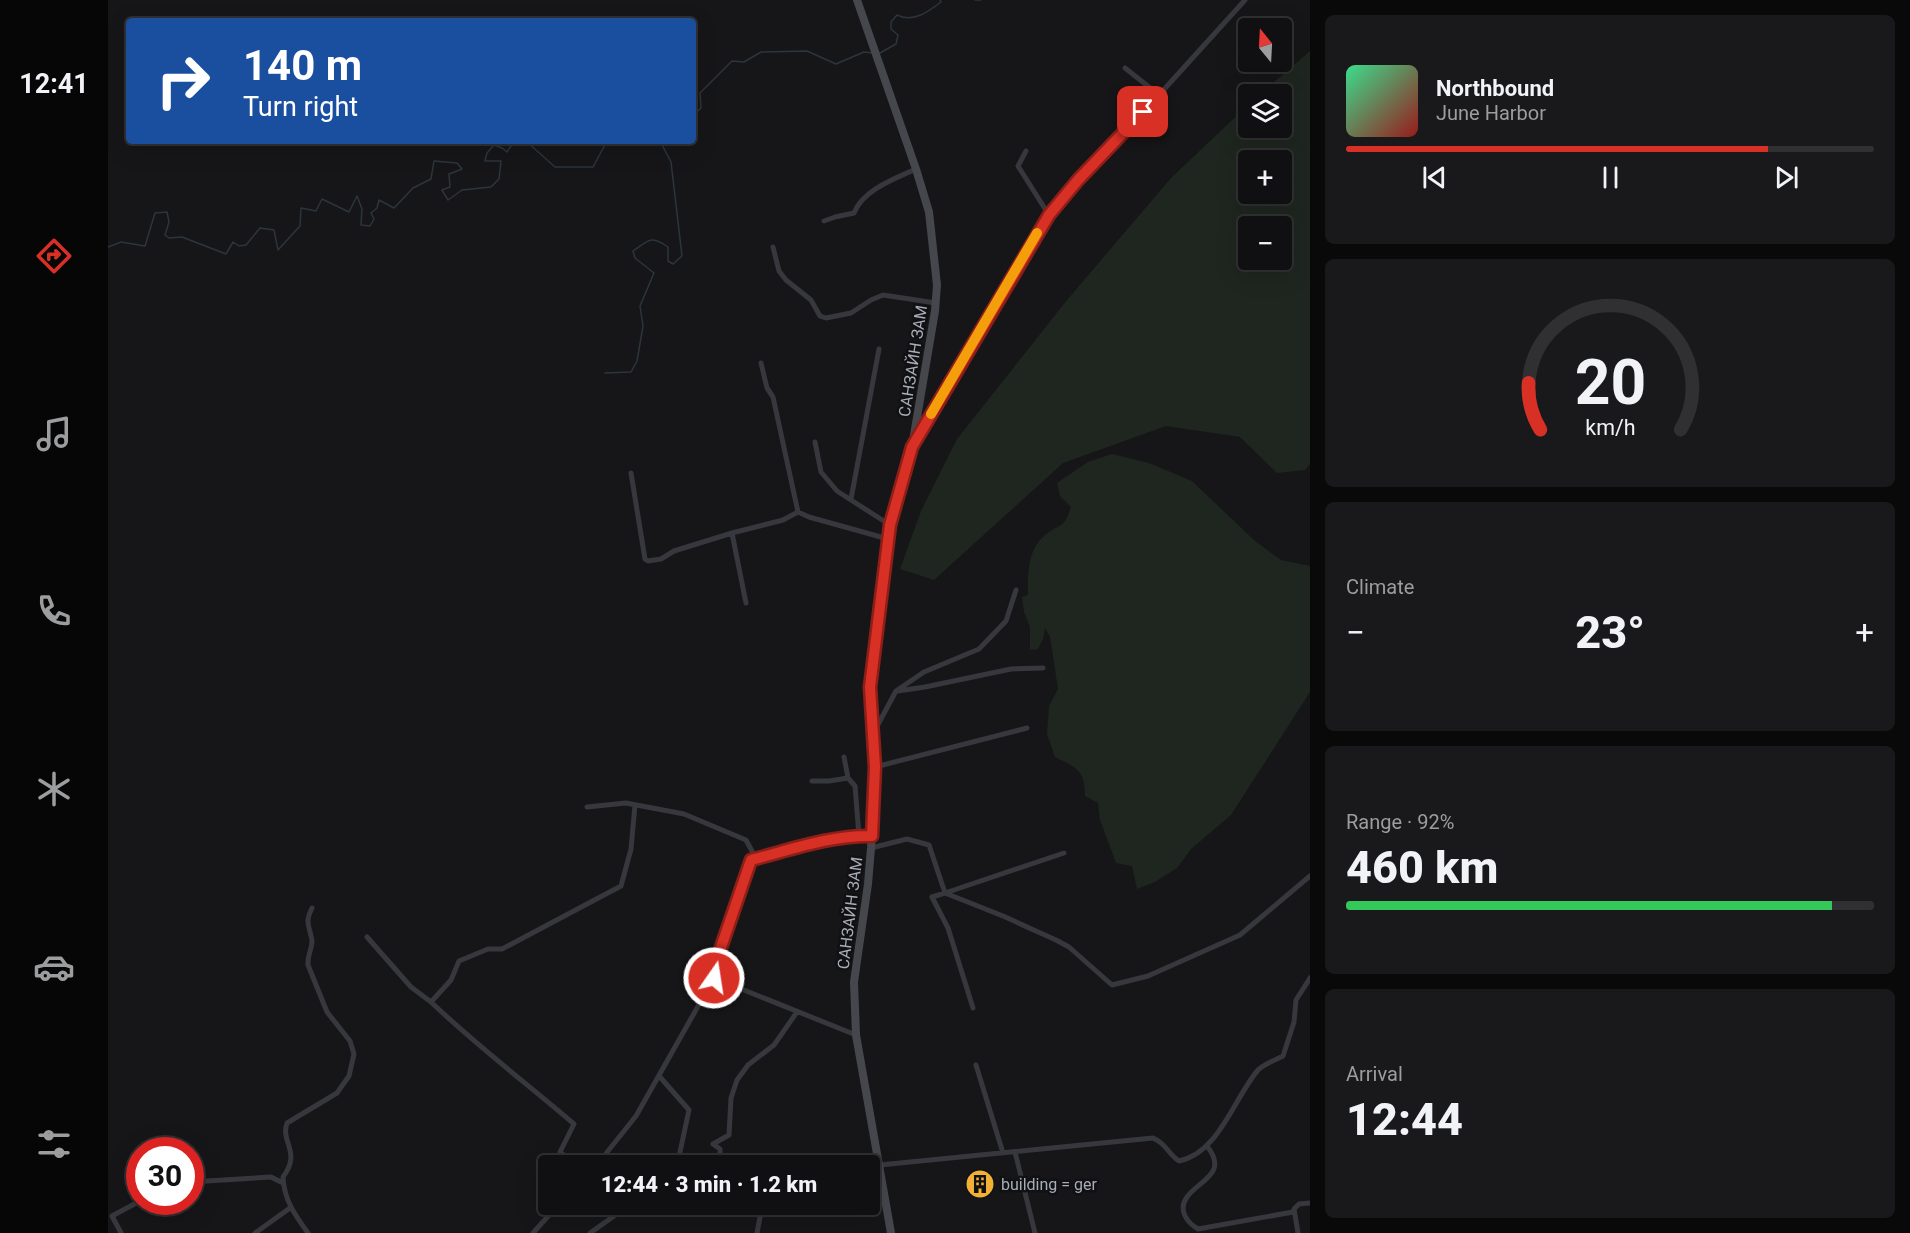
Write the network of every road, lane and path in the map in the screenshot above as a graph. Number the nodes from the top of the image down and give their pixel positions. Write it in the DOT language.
graph roads {
  1 [pos="857,0"];
  2 [pos="1245,0"];
  3 [pos="1125,68"];
  4 [pos="1159,95"];
  5 [pos="1026,151"];
  6 [pos="916,169"];
  7 [pos="1049,215"];
  8 [pos="824,222"];
  9 [pos="774,248"];
  10 [pos="936,303"];
  11 [pos="879,349"];
  12 [pos="761,363"];
  13 [pos="815,442"];
  14 [pos="912,447"];
  15 [pos="631,473"];
  16 [pos="851,499"];
  17 [pos="798,512"];
  18 [pos="890,525"];
  19 [pos="732,533"];
  20 [pos="888,539"];
  21 [pos="1016,590"];
  22 [pos="746,603"];
  23 [pos="1042,668"];
  24 [pos="896,691"];
  25 [pos="1027,728"];
  26 [pos="873,733"];
  27 [pos="844,757"];
  28 [pos="875,767"];
  29 [pos="848,778"];
  30 [pos="812,780"];
  31 [pos="635,805"];
  32 [pos="587,807"];
  33 [pos="859,836"];
  34 [pos="872,836"];
  35 [pos="871,848"];
  36 [pos="1064,853"];
  37 [pos="751,860"];
  38 [pos="1310,876"];
  39 [pos="945,894"];
  40 [pos="312,908"];
  41 [pos="368,937"];
  42 [pos="714,978"];
  43 [pos="1310,978"];
  44 [pos="430,1002"];
  45 [pos="974,1008"];
  46 [pos="797,1012"];
  47 [pos="856,1035"];
  48 [pos="976,1065"];
  49 [pos="660,1077"];
  50 [pos="1207,1146"];
  51 [pos="1015,1152"];
  52 [pos="1003,1153"];
  53 [pos="564,1155"];
  54 [pos="605,1155"];
  55 [pos="679,1155"];
  56 [pos="720,1155"];
  57 [pos="878,1155"];
  58 [pos="880,1165"];
  59 [pos="204,1181"];
  60 [pos="283,1183"];
  61 [pos="884,1190"];
  62 [pos="880,1191"];
  63 [pos="1310,1203"];
  64 [pos="126,1208"];
  65 [pos="290,1209"];
  66 [pos="1293,1212"];
  67 [pos="549,1215"];
  68 [pos="615,1215"];
  69 [pos="760,1215"];
  70 [pos="1192,1225"];
  71 [pos="121,1233"];
  72 [pos="255,1233"];
  73 [pos="308,1233"];
  74 [pos="533,1233"];
  75 [pos="590,1233"];
  76 [pos="757,1233"];
  77 [pos="891,1233"];
  78 [pos="1035,1233"];
  79 [pos="1191,1233"];
  80 [pos="1298,1233"];
  1 -- 6 [label="main road, САНЗАЙН ЗАМ"];
  2 -- 4 [label="street"];
  3 -- 4 [label="street"];
  4 -- 7 [label="street"];
  5 -- 7 [label="street"];
  6 -- 8 [label="street"];
  6 -- 10 [label="main road, САНЗАЙН ЗАМ"];
  7 -- 14 [label="street"];
  9 -- 10 [label="street"];
  10 -- 14 [label="main road, САНЗАЙН ЗАМ"];
  11 -- 16 [label="street"];
  12 -- 17 [label="street"];
  13 -- 16 [label="street"];
  14 -- 18 [label="main road, САНЗАЙН ЗАМ"];
  15 -- 19 [label="street"];
  16 -- 18 [label="street"];
  17 -- 19 [label="street"];
  17 -- 20 [label="street"];
  18 -- 20 [label="main road, САНЗАЙН ЗАМ"];
  19 -- 22 [label="street"];
  20 -- 26 [label="main road, САНЗАЙН ЗАМ"];
  21 -- 24 [label="street"];
  23 -- 24 [label="street"];
  24 -- 26 [label="street"];
  25 -- 28 [label="street"];
  26 -- 28 [label="main road, САНЗАЙН ЗАМ"];
  27 -- 29 [label="street"];
  28 -- 34 [label="main road, САНЗАЙН ЗАМ"];
  29 -- 30 [label="street"];
  29 -- 33 [label="street"];
  31 -- 32 [label="street"];
  31 -- 37 [label="street"];
  31 -- 44 [label="street"];
  33 -- 34 [label="street"];
  33 -- 37 [label="street"];
  34 -- 35 [label="main road, САНЗАЙН ЗАМ"];
  35 -- 39 [label="street"];
  35 -- 47 [label="main road, САНЗАЙН ЗАМ"];
  36 -- 39 [label="street"];
  37 -- 42 [label="street"];
  38 -- 39 [label="street"];
  39 -- 45 [label="street"];
  40 -- 60 [label="street"];
  41 -- 44 [label="street"];
  42 -- 46 [label="street"];
  42 -- 49 [label="street"];
  43 -- 50 [label="street"];
  44 -- 53 [label="street"];
  46 -- 47 [label="street"];
  46 -- 56 [label="street"];
  47 -- 57 [label="main road, САНЗАЙН ЗАМ"];
  48 -- 52 [label="street"];
  49 -- 54 [label="street"];
  49 -- 55 [label="street"];
  50 -- 51 [label="street"];
  50 -- 70 [label="street"];
  51 -- 52 [label="street"];
  51 -- 78 [label="street"];
  52 -- 58 [label="street"];
  58 -- 61 [label="main road, САНЗАЙН ЗАМ"];
  59 -- 60 [label="street"];
  60 -- 65 [label="street"];
  61 -- 62 [label="street"];
  61 -- 77 [label="main road, САНЗАЙН ЗАМ"];
  63 -- 66 [label="street"];
  64 -- 71 [label="street"];
  65 -- 72 [label="street"];
  65 -- 73 [label="street"];
  66 -- 70 [label="street"];
  66 -- 80 [label="street"];
  67 -- 74 [label="street"];
  68 -- 75 [label="street"];
  69 -- 76 [label="street"];
  70 -- 79 [label="street"];
}
